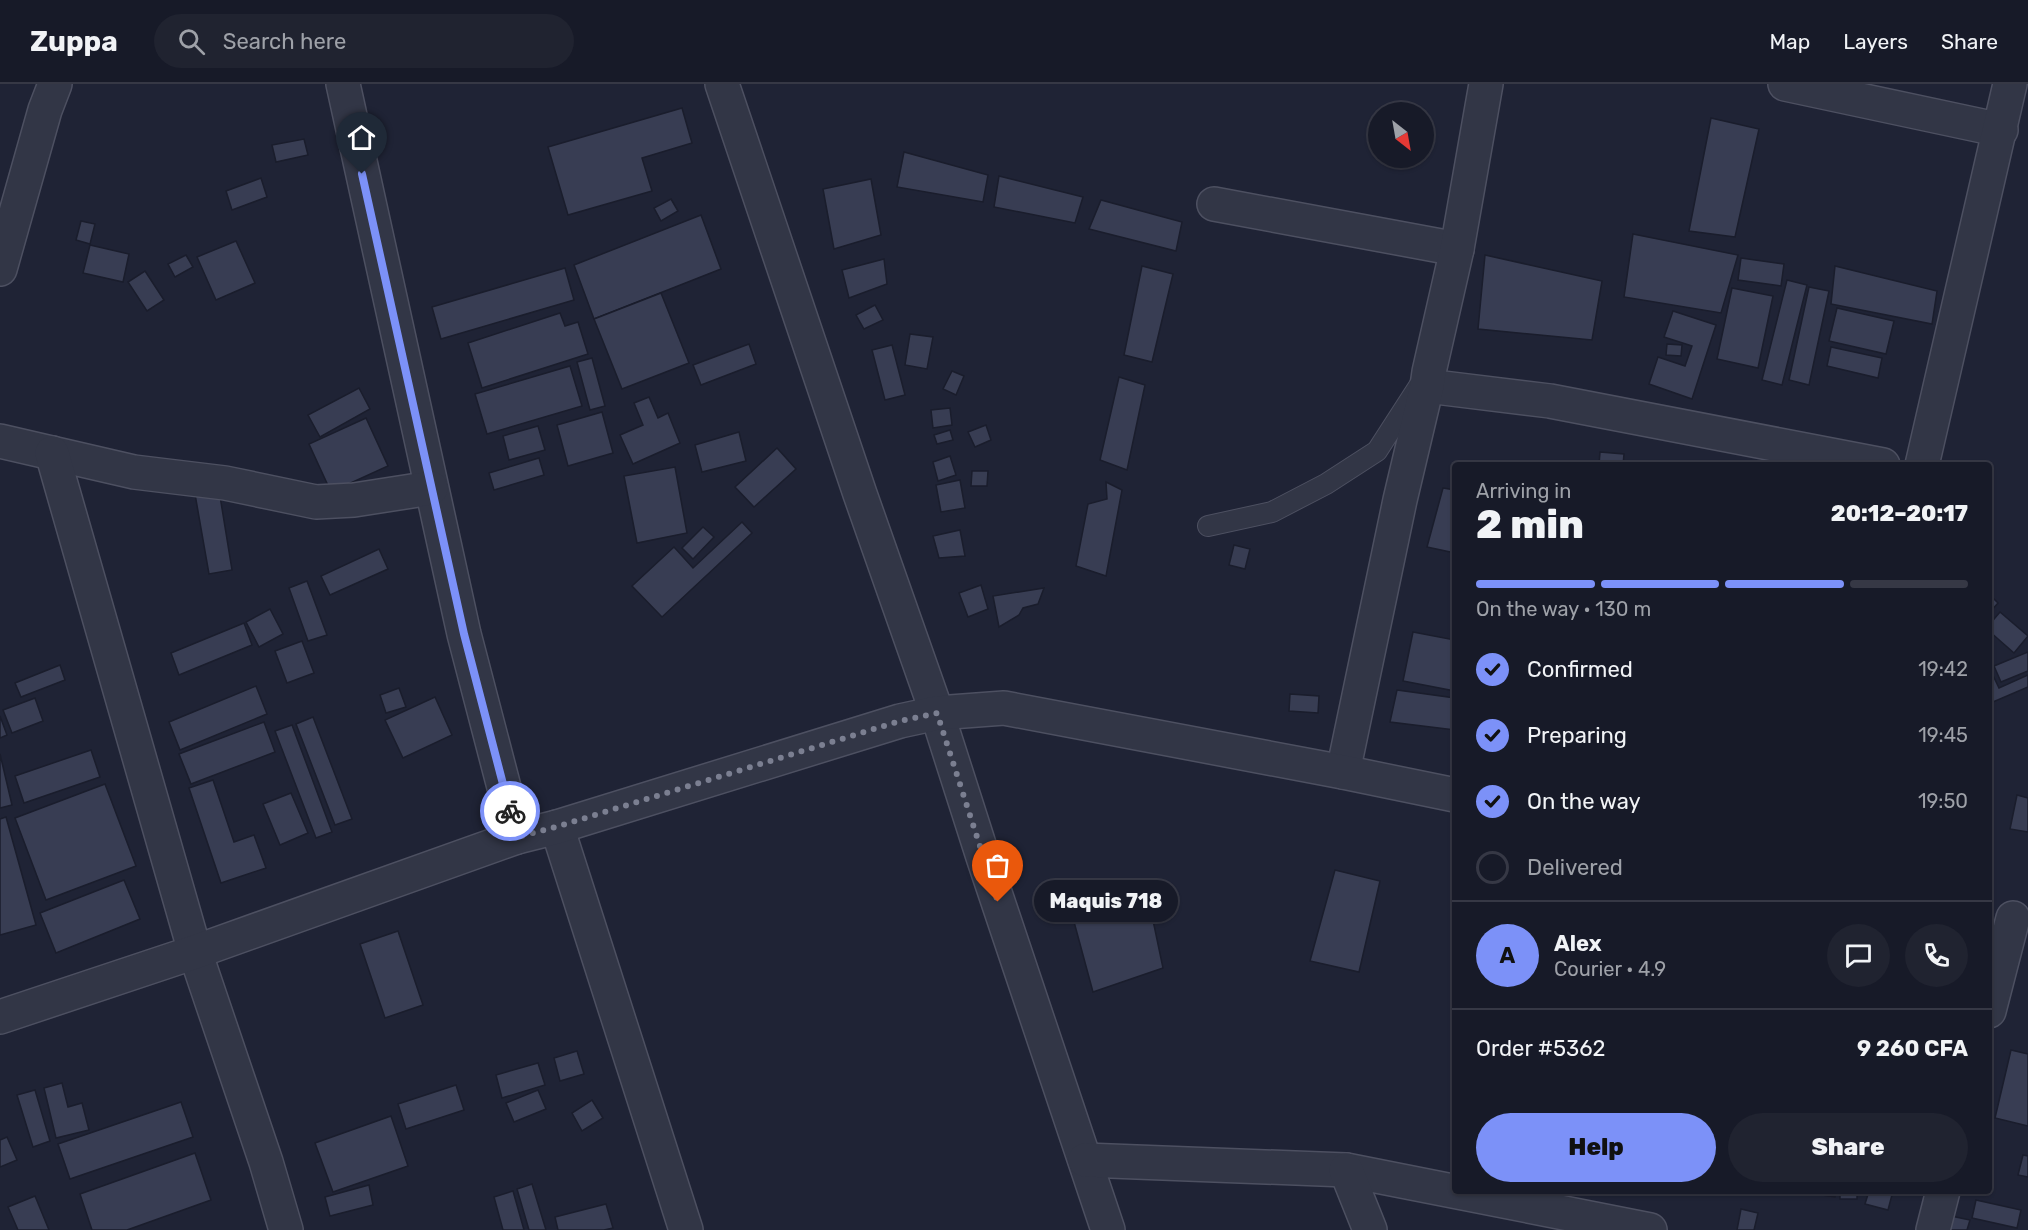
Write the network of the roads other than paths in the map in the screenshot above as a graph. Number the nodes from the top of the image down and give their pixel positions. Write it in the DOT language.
graph roads {
  1 [pos="56,84"];
  2 [pos="343,84"];
  3 [pos="722,84"];
  4 [pos="1486,84"];
  5 [pos="1785,84"];
  6 [pos="2010,84"];
  7 [pos="2001,130"];
  8 [pos="1214,204"];
  9 [pos="1457,249"];
  10 [pos="0,269"];
  11 [pos="1428,379"];
  12 [pos="0,441"];
  13 [pos="52,453"];
  14 [pos="1867,462"];
  15 [pos="1923,462"];
  16 [pos="431,488"];
  17 [pos="1208,526"];
  18 [pos="937,713"];
  19 [pos="1343,772"];
  20 [pos="1452,794"];
  21 [pos="556,827"];
  22 [pos="517,837"];
  23 [pos="2010,917"];
  24 [pos="195,952"];
  25 [pos="1992,998"];
  26 [pos="0,1017"];
  27 [pos="1085,1160"];
  28 [pos="1346,1170"];
  29 [pos="1452,1191"];
  30 [pos="1468,1194"];
  31 [pos="1941,1194"];
  32 [pos="286,1230"];
  33 [pos="686,1230"];
  34 [pos="1108,1230"];
  35 [pos="1370,1230"];
  36 [pos="1650,1230"];
  37 [pos="1932,1230"];
  1 -- 10 [label="street"];
  2 -- 16 [label="street"];
  3 -- 18 [label="street"];
  4 -- 9 [label="street"];
  5 -- 7 [label="street"];
  6 -- 7 [label="street"];
  7 -- 15 [label="street"];
  8 -- 9 [label="street"];
  9 -- 11 [label="street"];
  11 -- 14 [label="street"];
  11 -- 17 [label="lane"];
  11 -- 19 [label="street"];
  12 -- 13 [label="street"];
  13 -- 16 [label="street"];
  13 -- 24 [label="street"];
  16 -- 22 [label="street"];
  18 -- 19 [label="street"];
  18 -- 21 [label="street"];
  18 -- 27 [label="street"];
  19 -- 20 [label="street"];
  21 -- 22 [label="street"];
  21 -- 33 [label="street"];
  22 -- 24 [label="street"];
  23 -- 25 [label="street"];
  24 -- 26 [label="street"];
  24 -- 32 [label="street"];
  27 -- 28 [label="street"];
  27 -- 34 [label="street"];
  28 -- 29 [label="street"];
  28 -- 35 [label="street"];
  30 -- 36 [label="street"];
  31 -- 37 [label="street"];
}
